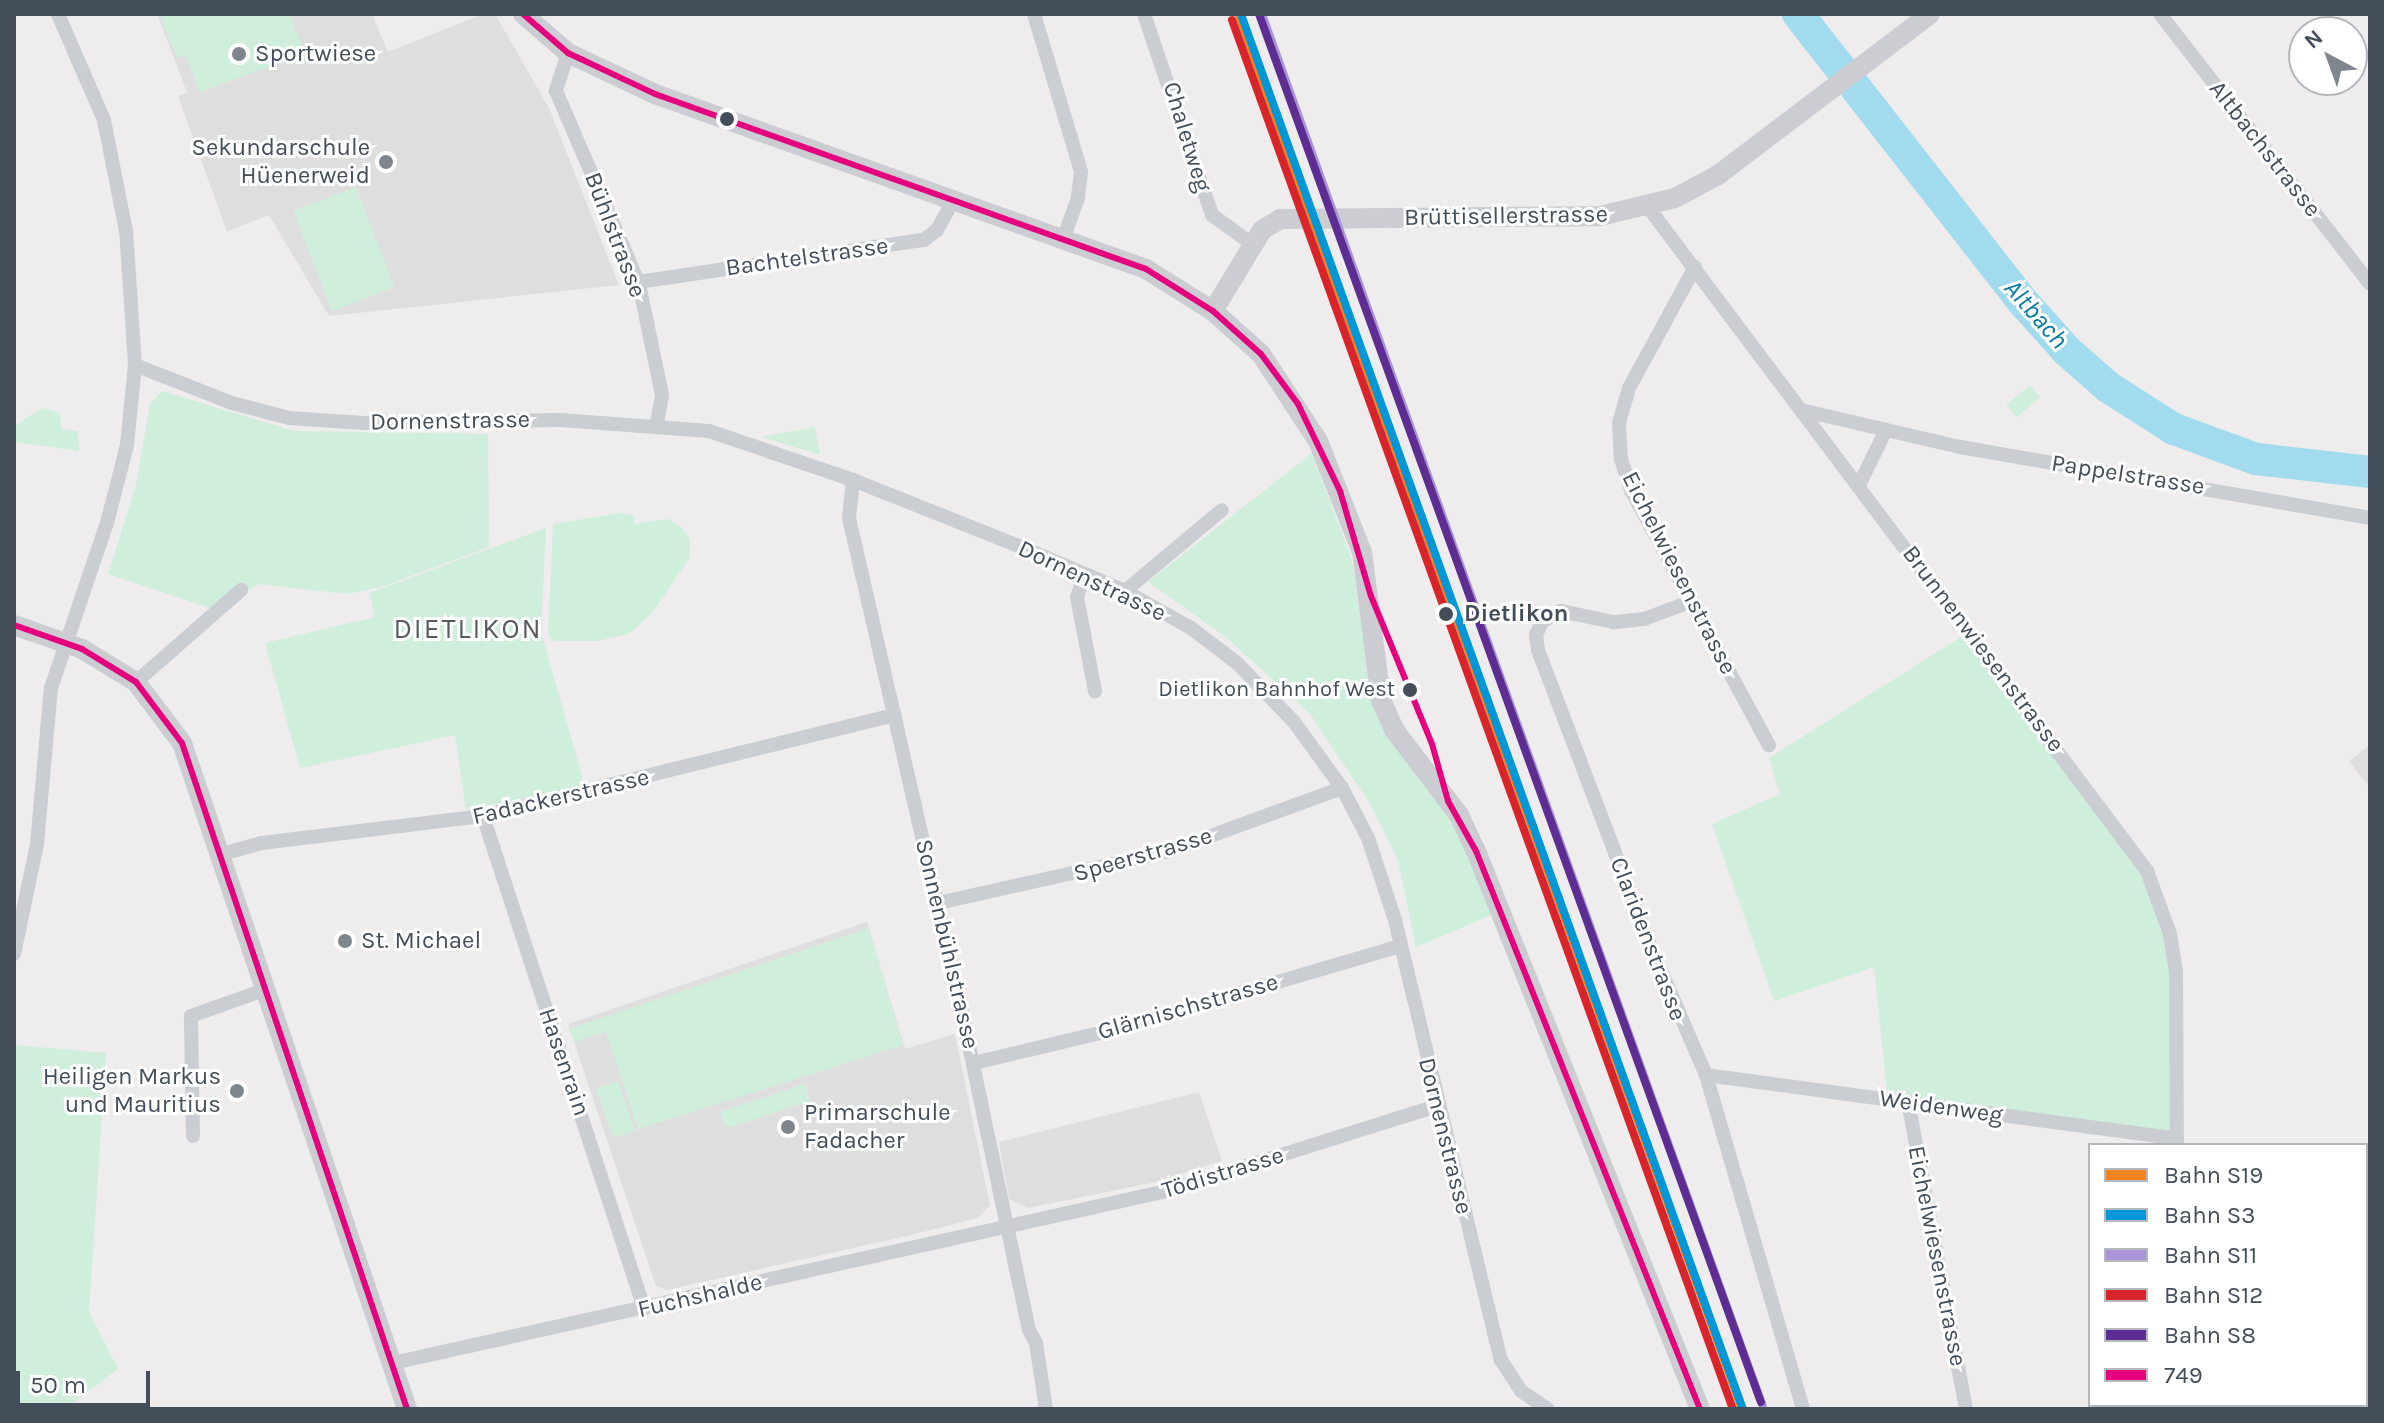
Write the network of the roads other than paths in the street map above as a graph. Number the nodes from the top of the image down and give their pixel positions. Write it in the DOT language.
graph roads {
  1 [pos="58,14"];
  2 [pos="523,14"];
  3 [pos="1034,14"];
  4 [pos="1144,14"];
  5 [pos="1930,14"];
  6 [pos="2160,14"];
  7 [pos="568,53"];
  8 [pos="954,199"];
  9 [pos="1648,207"];
  10 [pos="1063,240"];
  11 [pos="1252,244"];
  12 [pos="1695,267"];
  13 [pos="638,282"];
  14 [pos="2370,284"];
  15 [pos="1213,311"];
  16 [pos="135,365"];
  17 [pos="1805,411"];
  18 [pos="657,424"];
  19 [pos="1885,432"];
  20 [pos="853,480"];
  21 [pos="1860,483"];
  22 [pos="1222,510"];
  23 [pos="2370,518"];
  24 [pos="1085,574"];
  25 [pos="241,590"];
  26 [pos="1125,591"];
  27 [pos="1692,601"];
  28 [pos="14,625"];
  29 [pos="64,641"];
  30 [pos="136,682"];
  31 [pos="1095,691"];
  32 [pos="895,715"];
  33 [pos="1769,745"];
  34 [pos="1342,788"];
  35 [pos="483,816"];
  36 [pos="222,854"];
  37 [pos="938,903"];
  38 [pos="1400,946"];
  39 [pos="14,954"];
  40 [pos="267,989"];
  41 [pos="974,1063"];
  42 [pos="1706,1075"];
  43 [pos="1908,1102"];
  44 [pos="1436,1106"];
  45 [pos="193,1136"];
  46 [pos="2177,1142"];
  47 [pos="1007,1226"];
  48 [pos="644,1308"];
  49 [pos="393,1363"];
  50 [pos="407,1409"];
  51 [pos="1046,1409"];
  52 [pos="1548,1409"];
  53 [pos="1700,1409"];
  54 [pos="1803,1409"];
  55 [pos="1966,1409"];
  1 -- 16 [label="street"];
  2 -- 7 [label="street"];
  3 -- 10 [label="street"];
  4 -- 11 [label="street, Chaletweg"];
  5 -- 9 [label="street, Brüttisellerstrasse"];
  6 -- 14 [label="street, Altbachstrasse"];
  7 -- 8 [label="street"];
  7 -- 13 [label="street, Bühlstrasse"];
  8 -- 10 [label="street"];
  8 -- 13 [label="street, Bachtelstrasse"];
  9 -- 11 [label="street, Brüttisellerstrasse"];
  9 -- 12 [label="street, Brunnenwiesenstrasse"];
  10 -- 15 [label="street"];
  11 -- 15 [label="street, Brüttisellerstrasse"];
  12 -- 17 [label="street, Brunnenwiesenstrasse"];
  12 -- 27 [label="street, Eichelwiesenstrasse"];
  13 -- 18 [label="street, Bühlstrasse"];
  15 -- 53 [label="street"];
  16 -- 18 [label="street, Dornenstrasse"];
  16 -- 29 [label="street"];
  17 -- 19 [label="street, Pappelstrasse"];
  17 -- 21 [label="street, Brunnenwiesenstrasse"];
  18 -- 20 [label="street, Dornenstrasse"];
  19 -- 21 [label="street"];
  19 -- 23 [label="street, Pappelstrasse"];
  20 -- 24 [label="street, Dornenstrasse"];
  20 -- 32 [label="street, Sonnenbühlstrasse"];
  21 -- 46 [label="street, Brunnenwiesenstrasse"];
  22 -- 26 [label="street"];
  24 -- 26 [label="street, Dornenstrasse"];
  24 -- 31 [label="street"];
  25 -- 30 [label="street"];
  26 -- 34 [label="street, Dornenstrasse"];
  27 -- 33 [label="street, Eichelwiesenstrasse"];
  27 -- 42 [label="street, Claridenstrasse"];
  28 -- 29 [label="street"];
  29 -- 30 [label="street"];
  29 -- 39 [label="street"];
  30 -- 36 [label="street"];
  32 -- 35 [label="street, Fadackerstrasse"];
  32 -- 37 [label="street, Sonnenbühlstrasse"];
  34 -- 37 [label="street, Speerstrasse"];
  34 -- 38 [label="street, Dornenstrasse"];
  35 -- 36 [label="street, Fadackerstrasse"];
  35 -- 48 [label="street, Hasenrain"];
  36 -- 40 [label="street"];
  37 -- 41 [label="street, Sonnenbühlstrasse"];
  38 -- 41 [label="street, Glärnischstrasse"];
  38 -- 44 [label="street, Dornenstrasse"];
  40 -- 45 [label="street"];
  40 -- 49 [label="street"];
  41 -- 47 [label="street, Sonnenbühlstrasse"];
  42 -- 43 [label="street, Weidenweg"];
  42 -- 54 [label="street, Claridenstrasse"];
  43 -- 46 [label="street, Weidenweg"];
  43 -- 55 [label="street, Eichelwiesenstrasse"];
  44 -- 47 [label="street, Tödistrasse"];
  44 -- 52 [label="street, Dornenstrasse"];
  47 -- 48 [label="street, Fuchshalde"];
  47 -- 51 [label="street, Sonnenbühlstrasse"];
  48 -- 49 [label="street, Fuchshalde"];
  49 -- 50 [label="street"];
}
